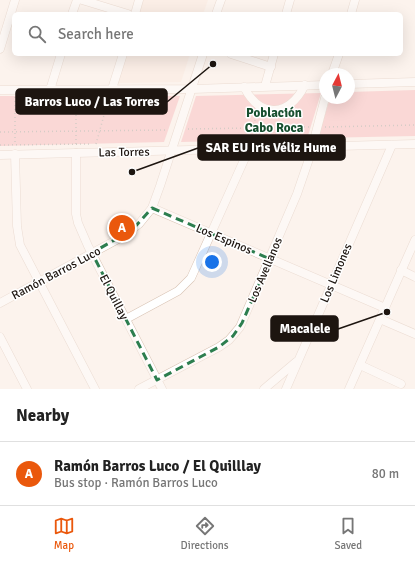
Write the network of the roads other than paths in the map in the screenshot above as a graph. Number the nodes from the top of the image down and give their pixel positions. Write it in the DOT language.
graph roads {
  1 [pos="15,0"];
  2 [pos="77,0"];
  3 [pos="82,0"];
  4 [pos="139,0"];
  5 [pos="221,0"];
  6 [pos="290,0"];
  7 [pos="355,0"];
  8 [pos="73,12"];
  9 [pos="121,12"];
  10 [pos="136,12"];
  11 [pos="217,12"];
  12 [pos="287,12"];
  13 [pos="352,12"];
  14 [pos="0,49"];
  15 [pos="60,56"];
  16 [pos="122,56"];
  17 [pos="202,56"];
  18 [pos="238,56"];
  19 [pos="273,56"];
  20 [pos="337,56"];
  21 [pos="270,67"];
  22 [pos="334,68"];
  23 [pos="415,82"];
  24 [pos="355,84"];
  25 [pos="305,85"];
  26 [pos="319,85"];
  27 [pos="265,86"];
  28 [pos="244,87"];
  29 [pos="192,89"];
  30 [pos="0,90"];
  31 [pos="50,90"];
  32 [pos="111,93"];
  33 [pos="324,104"];
  34 [pos="415,144"];
  35 [pos="249,145"];
  36 [pos="392,145"];
  37 [pos="312,147"];
  38 [pos="172,151"];
  39 [pos="76,153"];
  40 [pos="15,154"];
  41 [pos="0,155"];
  42 [pos="152,208"];
  43 [pos="212,234"];
  44 [pos="415,240"];
  45 [pos="92,253"];
  46 [pos="270,258"];
  47 [pos="401,270"];
  48 [pos="415,277"];
  49 [pos="39,282"];
  50 [pos="331,284"];
  51 [pos="0,303"];
  52 [pos="385,308"];
  53 [pos="380,318"];
  54 [pos="126,319"];
  55 [pos="415,334"];
  56 [pos="0,337"];
  57 [pos="298,360"];
  58 [pos="360,365"];
  59 [pos="157,380"];
  60 [pos="402,384"];
  61 [pos="27,389"];
  62 [pos="95,389"];
  63 [pos="139,389"];
  64 [pos="162,389"];
  65 [pos="264,389"];
  66 [pos="286,389"];
  67 [pos="349,389"];
  1 -- 14 [label="street"];
  2 -- 8 [label="street"];
  3 -- 9 [label="street"];
  4 -- 10 [label="street"];
  5 -- 11 [label="street"];
  6 -- 12 [label="street"];
  7 -- 13 [label="street"];
  15 -- 31 [label="street"];
  16 -- 32 [label="street"];
  17 -- 29 [label="street, Ramón Barros Luco"];
  18 -- 21 [label="street"];
  19 -- 21 [label="street"];
  20 -- 22 [label="street"];
  21 -- 27 [label="street"];
  23 -- 24 [label="street"];
  25 -- 26 [label="street"];
  25 -- 27 [label="street"];
  25 -- 28 [label="street"];
  27 -- 28 [label="street"];
  28 -- 29 [label="street"];
  29 -- 32 [label="street"];
  29 -- 38 [label="street, Ramón Barros Luco"];
  30 -- 31 [label="street"];
  31 -- 32 [label="street"];
  33 -- 37 [label="street, Los Avellanos"];
  34 -- 36 [label="street, Las Torres"];
  35 -- 37 [label="street, Las Torres"];
  35 -- 38 [label="street, Las Torres"];
  35 -- 43 [label="street"];
  36 -- 37 [label="street, Las Torres"];
  36 -- 50 [label="street, Los Limones"];
  37 -- 46 [label="street, Los Avellanos"];
  38 -- 39 [label="street, Las Torres"];
  38 -- 42 [label="street, Ramón Barros Luco"];
  39 -- 40 [label="street, Las Torres"];
  39 -- 45 [label="street, El Quillay"];
  40 -- 41 [label="street, Las Torres"];
  40 -- 49 [label="street"];
  42 -- 43 [label="street, Los Espinos"];
  42 -- 45 [label="street, Ramón Barros Luco"];
  43 -- 46 [label="street, Los Espinos"];
  43 -- 54 [label="street"];
  44 -- 47 [label="street"];
  45 -- 49 [label="street, Ramón Barros Luco"];
  45 -- 54 [label="street, El Quillay"];
  46 -- 50 [label="street, Los Espinos"];
  46 -- 59 [label="street, Los Avellanos"];
  47 -- 48 [label="street"];
  47 -- 52 [label="street"];
  49 -- 51 [label="street, Ramón Barros Luco"];
  49 -- 62 [label="street"];
  50 -- 52 [label="street, Los Espinos"];
  50 -- 57 [label="street, Los Limones"];
  52 -- 53 [label="street"];
  53 -- 55 [label="street"];
  53 -- 58 [label="street"];
  54 -- 59 [label="street, El Quillay"];
  56 -- 61 [label="street"];
  57 -- 65 [label="street, Los Limones"];
  57 -- 66 [label="street"];
  58 -- 60 [label="street"];
  58 -- 67 [label="street"];
  59 -- 63 [label="street, Los Avellanos"];
  59 -- 64 [label="street, El Quillay"];
}
